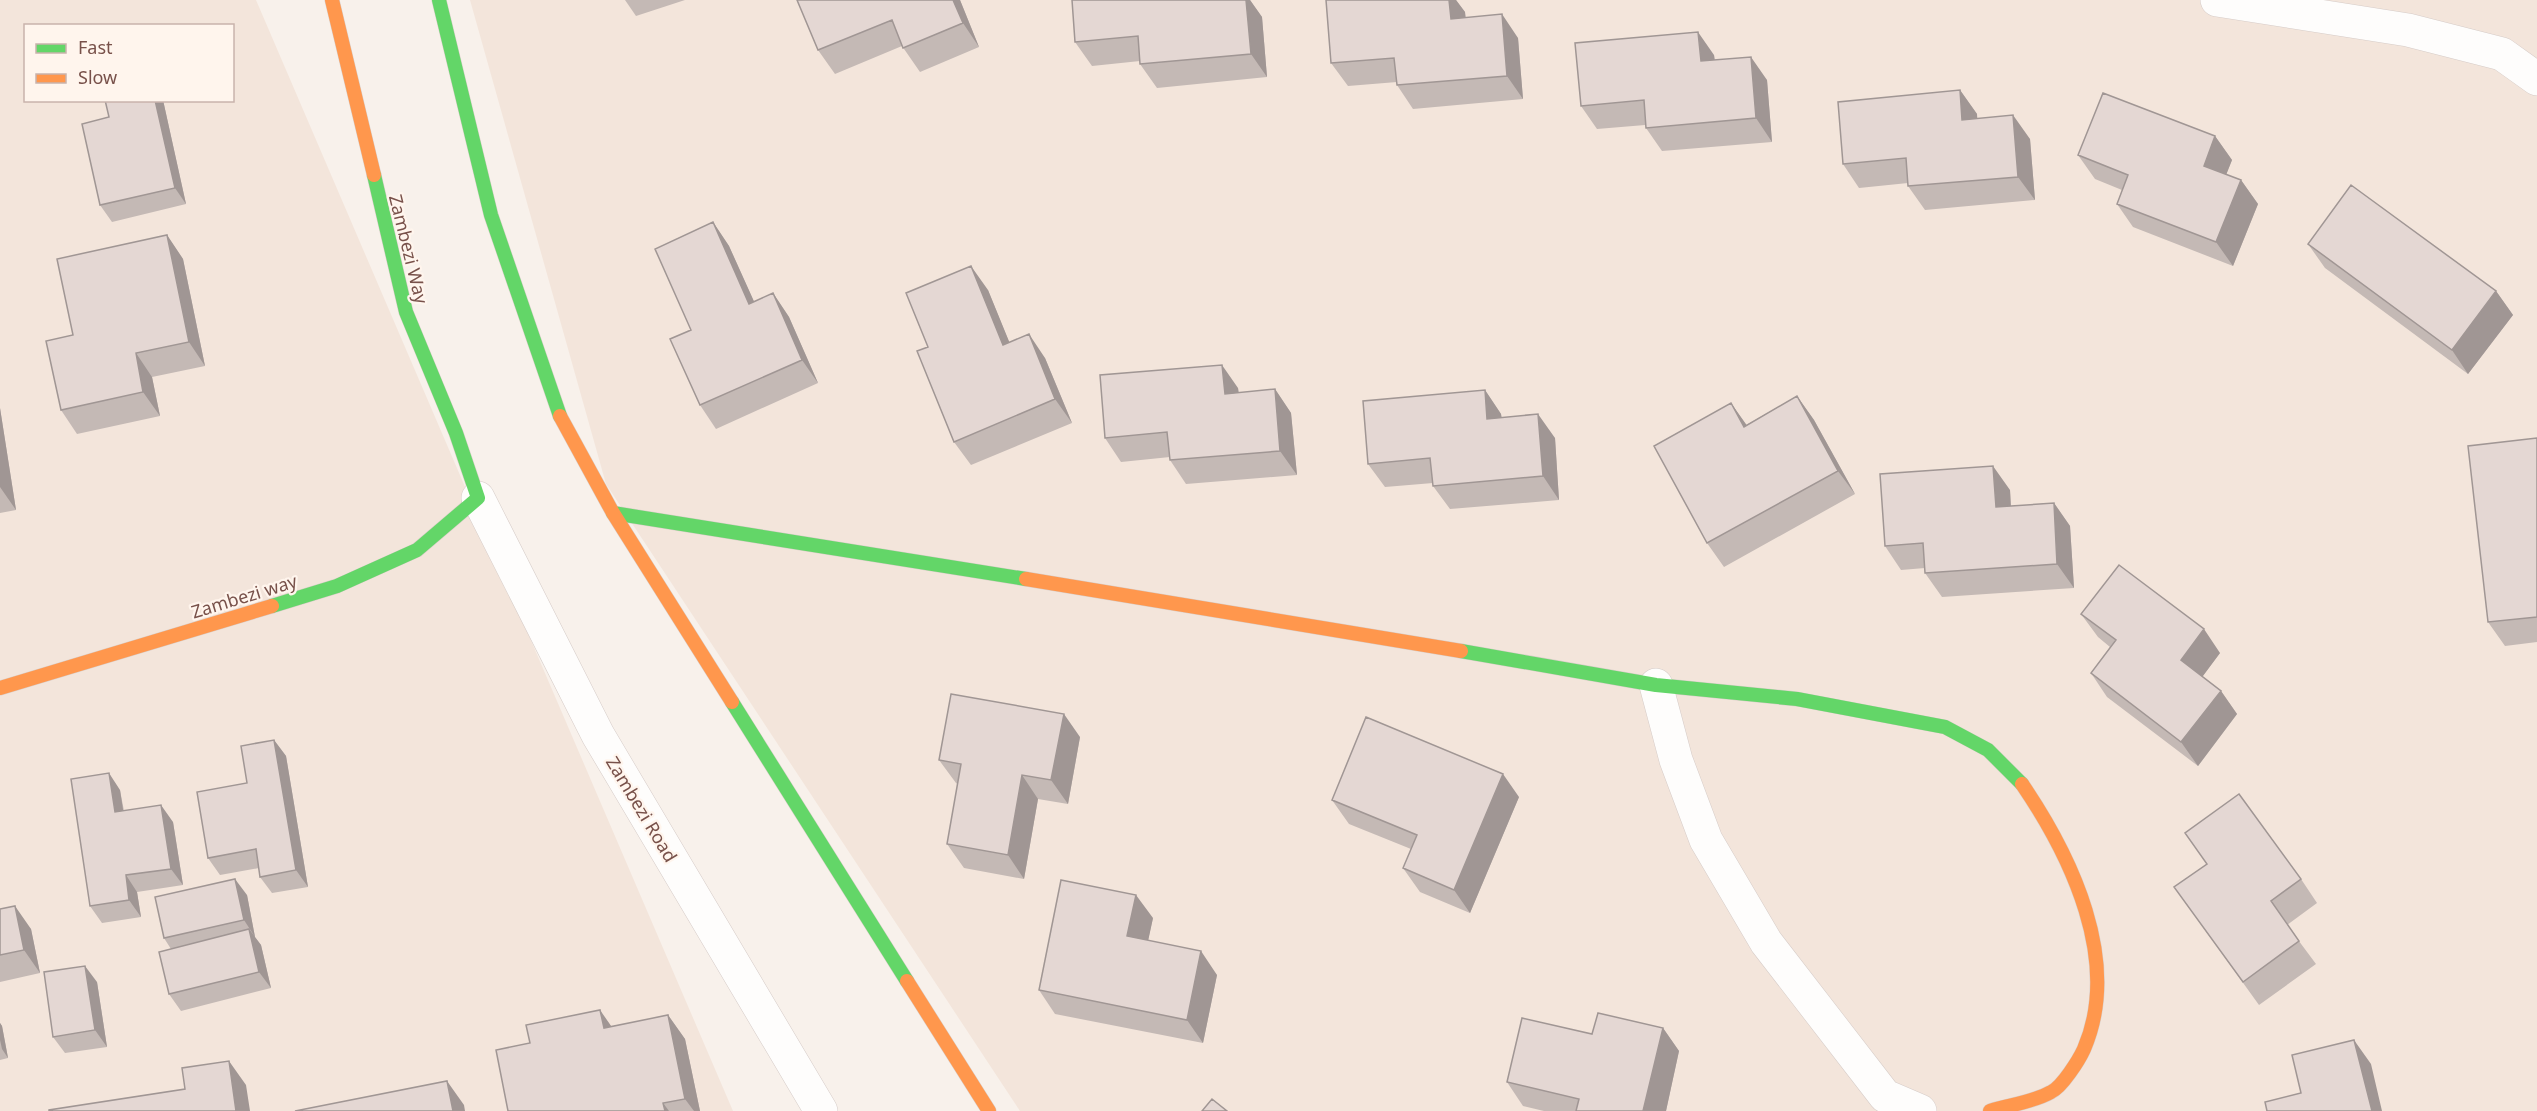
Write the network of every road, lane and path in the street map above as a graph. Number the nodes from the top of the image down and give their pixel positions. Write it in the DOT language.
graph roads {
  1 [pos="332,0"];
  2 [pos="439,0"];
  3 [pos="2217,0"];
  4 [pos="2537,80"];
  5 [pos="478,498"];
  6 [pos="613,513"];
  7 [pos="1656,685"];
  8 [pos="0,688"];
  9 [pos="821,1111"];
  10 [pos="989,1111"];
  11 [pos="1920,1111"];
  12 [pos="1990,1111"];
  1 -- 5 [label="street, Zambezi Way"];
  2 -- 6 [label="street"];
  3 -- 4 [label="street"];
  5 -- 8 [label="street, Zambezi way"];
  5 -- 9 [label="street, Zambezi Road"];
  6 -- 7 [label="street"];
  6 -- 10 [label="street"];
  7 -- 11 [label="street"];
  7 -- 12 [label="street"];
}
